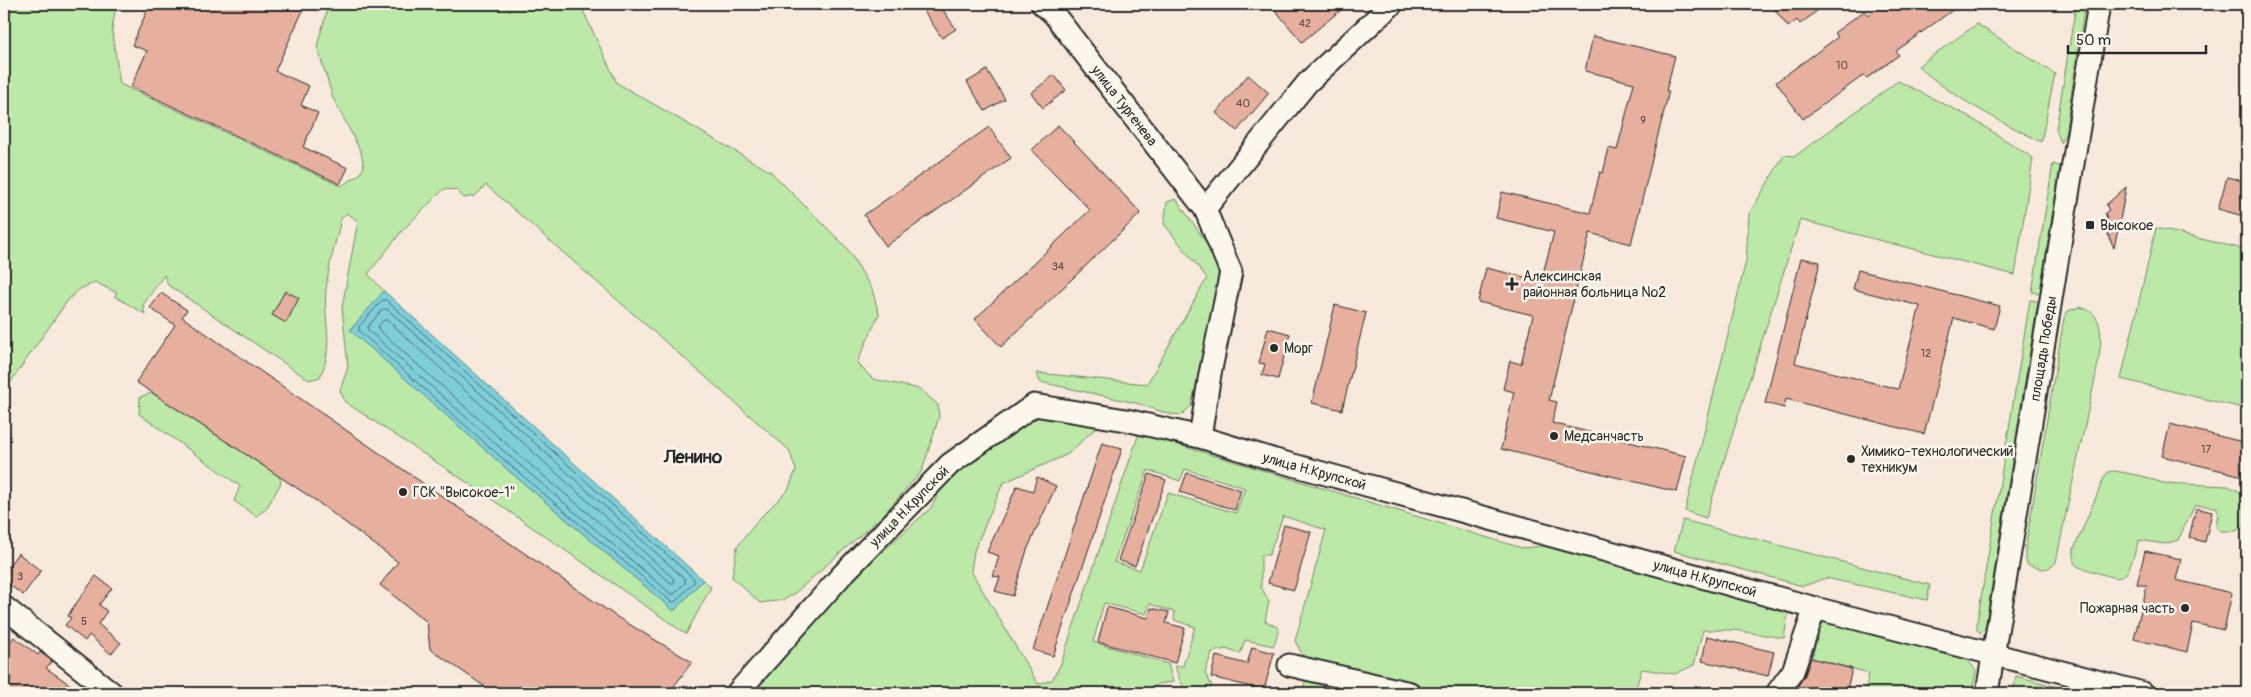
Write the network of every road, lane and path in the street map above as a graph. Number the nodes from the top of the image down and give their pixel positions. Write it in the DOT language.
graph roads {
  1 [pos="1392,4"];
  2 [pos="2099,4"];
  3 [pos="1052,7"];
  4 [pos="1205,209"];
  5 [pos="1200,437"];
  6 [pos="4,607"];
  7 [pos="1815,608"];
  8 [pos="1993,655"];
  9 [pos="1290,665"];
  10 [pos="112,693"];
  11 [pos="737,693"];
  12 [pos="1410,693"];
  13 [pos="1777,693"];
  14 [pos="1987,693"];
  15 [pos="2143,693"];
  1 -- 4 [label="street"];
  2 -- 8 [label="street, площадь Победы"];
  3 -- 4 [label="street, улица Тургенева"];
  4 -- 5 [label="street, улица Тургенева"];
  5 -- 7 [label="street, улица Н.Крупской"];
  5 -- 11 [label="street, улица Н.Крупской"];
  6 -- 10 [label="street"];
  7 -- 8 [label="street, улица Н.Крупской"];
  7 -- 13 [label="street"];
  8 -- 14 [label="street, площадь Победы"];
  8 -- 15 [label="street, улица Н.Крупской"];
  9 -- 12 [label="street"];
}
